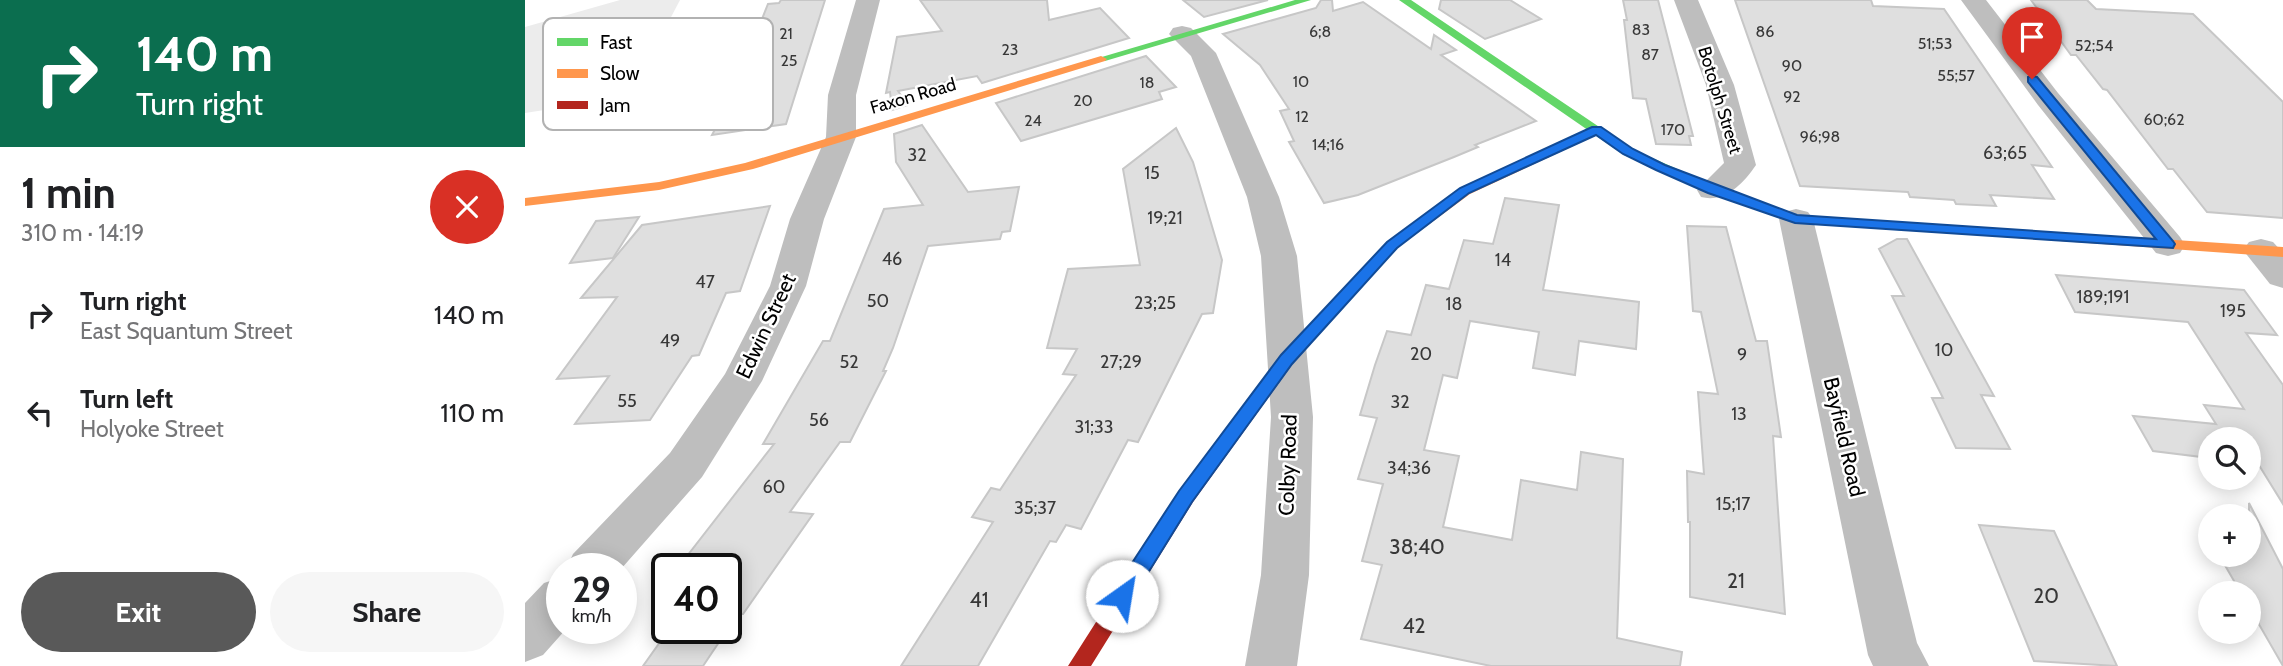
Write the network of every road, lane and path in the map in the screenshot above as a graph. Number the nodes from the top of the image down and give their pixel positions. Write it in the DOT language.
graph roads {
  1 [pos="868,0"];
  2 [pos="1305,0"];
  3 [pos="1404,0"];
  4 [pos="1686,0"];
  5 [pos="1973,0"];
  6 [pos="1182,34"];
  7 [pos="1597,130"];
  8 [pos="841,137"];
  9 [pos="1713,190"];
  10 [pos="525,202"];
  11 [pos="1795,219"];
  12 [pos="2168,244"];
  13 [pos="2276,260"];
  14 [pos="1286,360"];
  15 [pos="605,553"];
  16 [pos="546,616"];
  17 [pos="525,638"];
  18 [pos="1893,662"];
  19 [pos="1079,666"];
  20 [pos="1271,666"];
  1 -- 8 [label="street, Edwin Street"];
  2 -- 6 [label="street, Faxon Road"];
  3 -- 7 [label="street"];
  4 -- 9 [label="street, Botolph Street"];
  5 -- 12 [label="street"];
  6 -- 8 [label="street, Faxon Road"];
  6 -- 14 [label="street, Colby Road"];
  7 -- 9 [label="street"];
  7 -- 14 [label="street"];
  8 -- 10 [label="street, Faxon Road"];
  8 -- 15 [label="street, Edwin Street"];
  9 -- 11 [label="street"];
  11 -- 12 [label="street"];
  11 -- 18 [label="street, Bayfield Road"];
  12 -- 13 [label="street"];
  14 -- 19 [label="street"];
  14 -- 20 [label="street, Colby Road"];
  16 -- 17 [label="street"];
}
